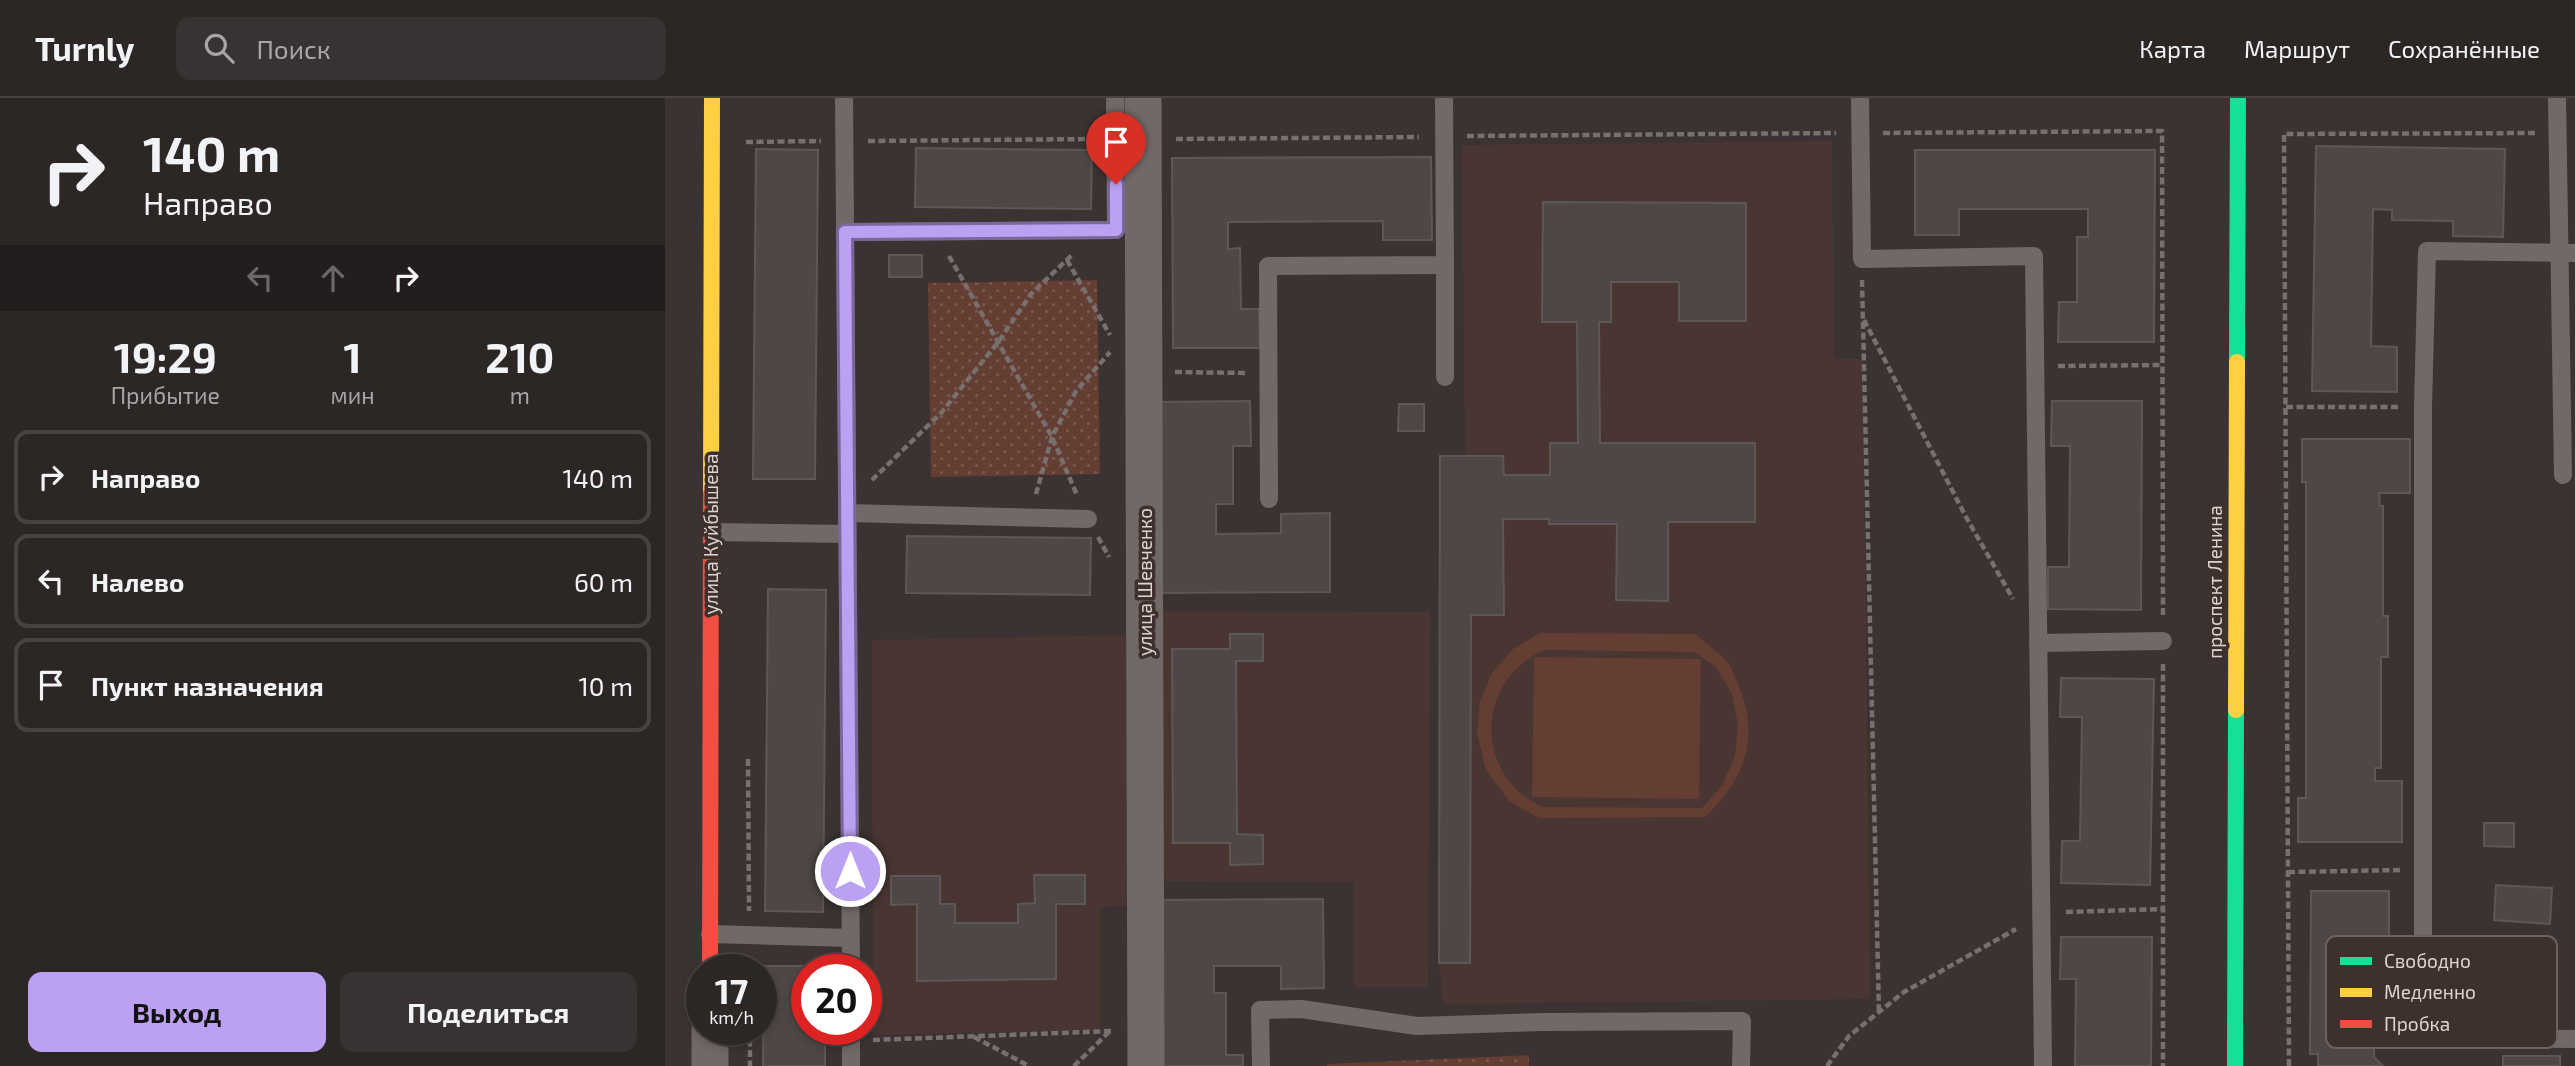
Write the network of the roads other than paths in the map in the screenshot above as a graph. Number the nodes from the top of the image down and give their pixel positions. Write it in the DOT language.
graph roads {
  1 [pos="712,98"];
  2 [pos="844,98"];
  3 [pos="1115,98"];
  4 [pos="1143,98"];
  5 [pos="1444,98"];
  6 [pos="1860,98"];
  7 [pos="2238,98"];
  8 [pos="2557,98"];
  9 [pos="845,232"];
  10 [pos="2567,253"];
  11 [pos="1445,265"];
  12 [pos="1445,377"];
  13 [pos="2563,475"];
  14 [pos="1269,499"];
  15 [pos="847,513"];
  16 [pos="1088,519"];
  17 [pos="711,532"];
  18 [pos="847,534"];
  19 [pos="2163,641"];
  20 [pos="2038,643"];
  21 [pos="710,934"];
  22 [pos="2423,936"];
  23 [pos="850,938"];
  24 [pos="710,954"];
  25 [pos="850,954"];
  26 [pos="2557,1039"];
  27 [pos="2575,1039"];
  28 [pos="710,1045"];
  29 [pos="851,1045"];
  30 [pos="1146,1048"];
  31 [pos="710,1066"];
  32 [pos="851,1066"];
  33 [pos="1261,1066"];
  34 [pos="1741,1066"];
  35 [pos="2043,1066"];
  36 [pos="2235,1066"];
  1 -- 17 [label="street, улица Куйбышева"];
  2 -- 9 [label="lane"];
  3 -- 9 [label="lane"];
  4 -- 30 [label="street, улица Шевченко"];
  5 -- 11 [label="lane"];
  6 -- 20 [label="lane"];
  7 -- 36 [label="street, проспект Ленина"];
  8 -- 10 [label="lane"];
  9 -- 15 [label="lane"];
  10 -- 13 [label="lane"];
  10 -- 22 [label="lane"];
  11 -- 12 [label="lane"];
  11 -- 14 [label="lane"];
  15 -- 16 [label="lane"];
  15 -- 18 [label="lane"];
  17 -- 18 [label="lane"];
  17 -- 21 [label="street, улица Куйбышева"];
  18 -- 23 [label="lane"];
  19 -- 20 [label="lane"];
  20 -- 35 [label="lane"];
  21 -- 23 [label="lane"];
  21 -- 24 [label="street, улица Куйбышева"];
  23 -- 25 [label="lane"];
  26 -- 27 [label="lane"];
  28 -- 31 [label="street"];
  29 -- 32 [label="lane"];
  33 -- 34 [label="lane"];
}
